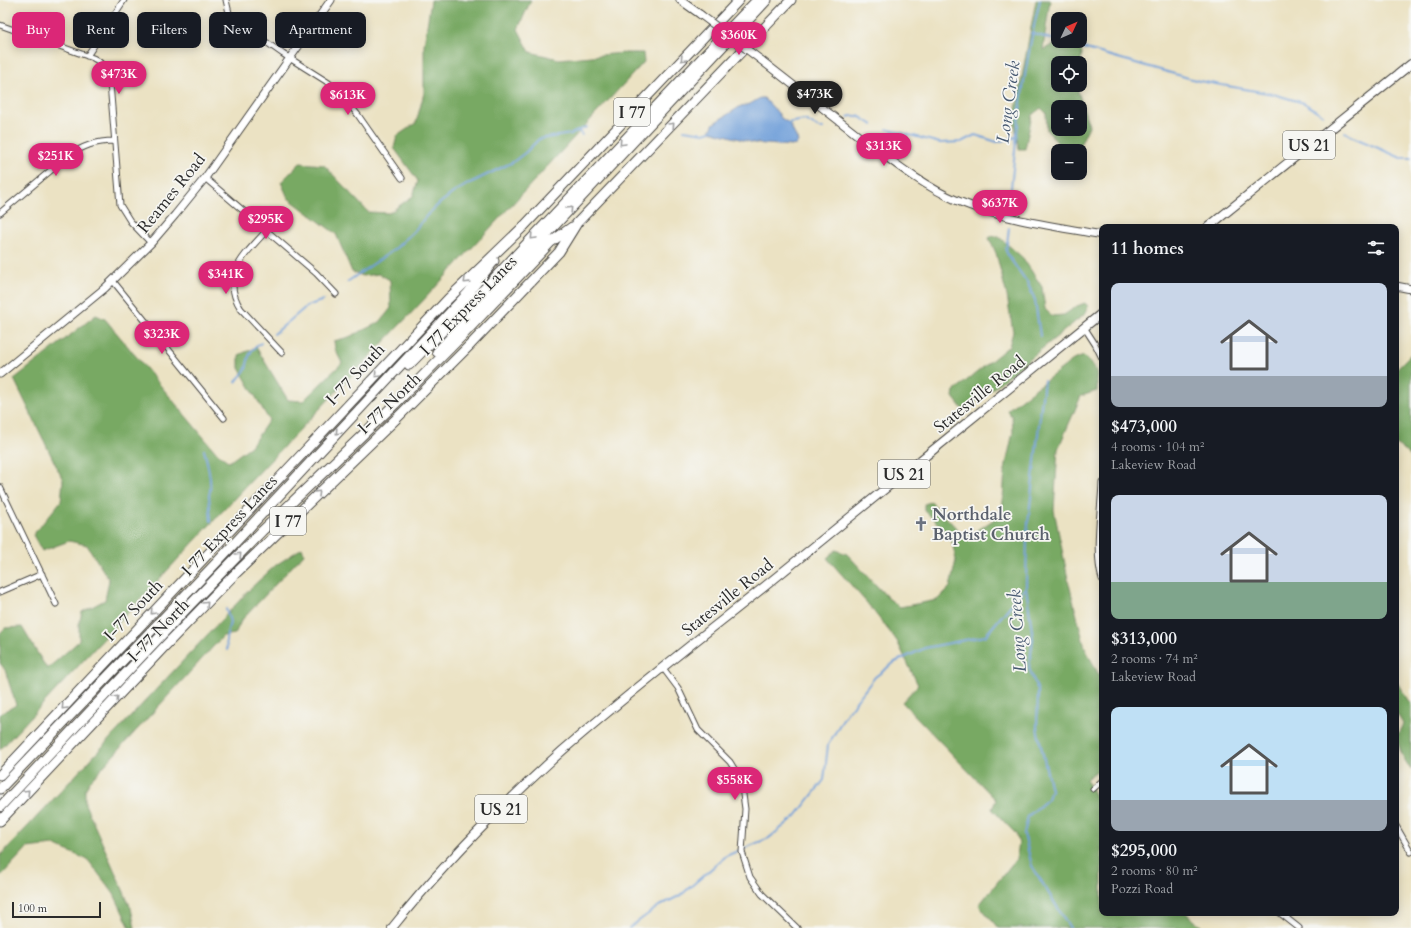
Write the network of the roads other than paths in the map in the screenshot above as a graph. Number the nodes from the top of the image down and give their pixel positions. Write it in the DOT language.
graph roads {
  1 [pos="124,0"];
  2 [pos="226,0"];
  3 [pos="331,0"];
  4 [pos="680,0"];
  5 [pos="739,0"];
  6 [pos="757,0"];
  7 [pos="767,0"];
  8 [pos="791,0"];
  9 [pos="747,16"];
  10 [pos="0,25"];
  11 [pos="728,36"];
  12 [pos="709,55"];
  13 [pos="87,56"];
  14 [pos="290,58"];
  15 [pos="1411,64"];
  16 [pos="114,141"];
  17 [pos="205,178"];
  18 [pos="402,178"];
  19 [pos="0,213"];
  20 [pos="577,223"];
  21 [pos="1212,224"];
  22 [pos="525,225"];
  23 [pos="267,230"];
  24 [pos="1099,234"];
  25 [pos="151,243"];
  26 [pos="113,281"];
  27 [pos="1399,287"];
  28 [pos="1411,289"];
  29 [pos="336,294"];
  30 [pos="1099,315"];
  31 [pos="1084,327"];
  32 [pos="1099,352"];
  33 [pos="282,353"];
  34 [pos="0,374"];
  35 [pos="365,404"];
  36 [pos="395,404"];
  37 [pos="224,418"];
  38 [pos="0,486"];
  39 [pos="42,574"];
  40 [pos="0,592"];
  41 [pos="56,604"];
  42 [pos="663,668"];
  43 [pos="0,775"];
  44 [pos="1099,784"];
  45 [pos="0,788"];
  46 [pos="1093,789"];
  47 [pos="0,807"];
  48 [pos="0,821"];
  49 [pos="1399,831"];
  50 [pos="1411,852"];
  51 [pos="1285,917"];
  52 [pos="392,928"];
  53 [pos="796,928"];
  54 [pos="1299,928"];
  1 -- 13 [label="street"];
  2 -- 14 [label="street"];
  3 -- 14 [label="main road, Reames Road"];
  4 -- 11 [label="main road, bridge"];
  5 -- 22 [label="highway, I-77 South / I 77, one-way"];
  6 -- 9 [label="highway"];
  7 -- 9 [label="highway"];
  20 -- 8 [label="highway, I-77 North / I 77, one-way"];
  9 -- 11 [label="highway"];
  10 -- 13 [label="street"];
  11 -- 12 [label="highway"];
  11 -- 24 [label="main road, bridge"];
  12 -- 35 [label="highway, one-way"];
  36 -- 12 [label="highway, one-way"];
  13 -- 16 [label="street"];
  14 -- 17 [label="main road, Reames Road"];
  14 -- 18 [label="street"];
  15 -- 21 [label="main road, US 21"];
  16 -- 19 [label="street"];
  16 -- 25 [label="street"];
  17 -- 23 [label="street"];
  17 -- 25 [label="main road, Reames Road"];
  20 -- 36 [label="highway, I 77 Express Lanes / I 77"];
  48 -- 20 [label="highway, I-77 North / I 77, one-way"];
  22 -- 35 [label="highway, I 77 Express Lanes / I 77"];
  22 -- 43 [label="highway, I-77 South / I 77, one-way"];
  23 -- 29 [label="street"];
  23 -- 33 [label="street"];
  25 -- 26 [label="main road, Reames Road"];
  26 -- 34 [label="main road, Reames Road"];
  26 -- 37 [label="street"];
  27 -- 28 [label="main road"];
  30 -- 31 [label="main road, Statesville Road / US 21"];
  31 -- 32 [label="street"];
  31 -- 42 [label="main road, Statesville Road / US 21"];
  35 -- 45 [label="highway, I 77 Express Lanes / I 77, one-way"];
  47 -- 36 [label="highway, I 77 Express Lanes / I 77, one-way"];
  38 -- 39 [label="street"];
  39 -- 40 [label="street"];
  39 -- 41 [label="street"];
  42 -- 52 [label="main road, Statesville Road / US 21"];
  42 -- 53 [label="street"];
  44 -- 46 [label="street"];
  49 -- 50 [label="street"];
  51 -- 54 [label="street"];
}
